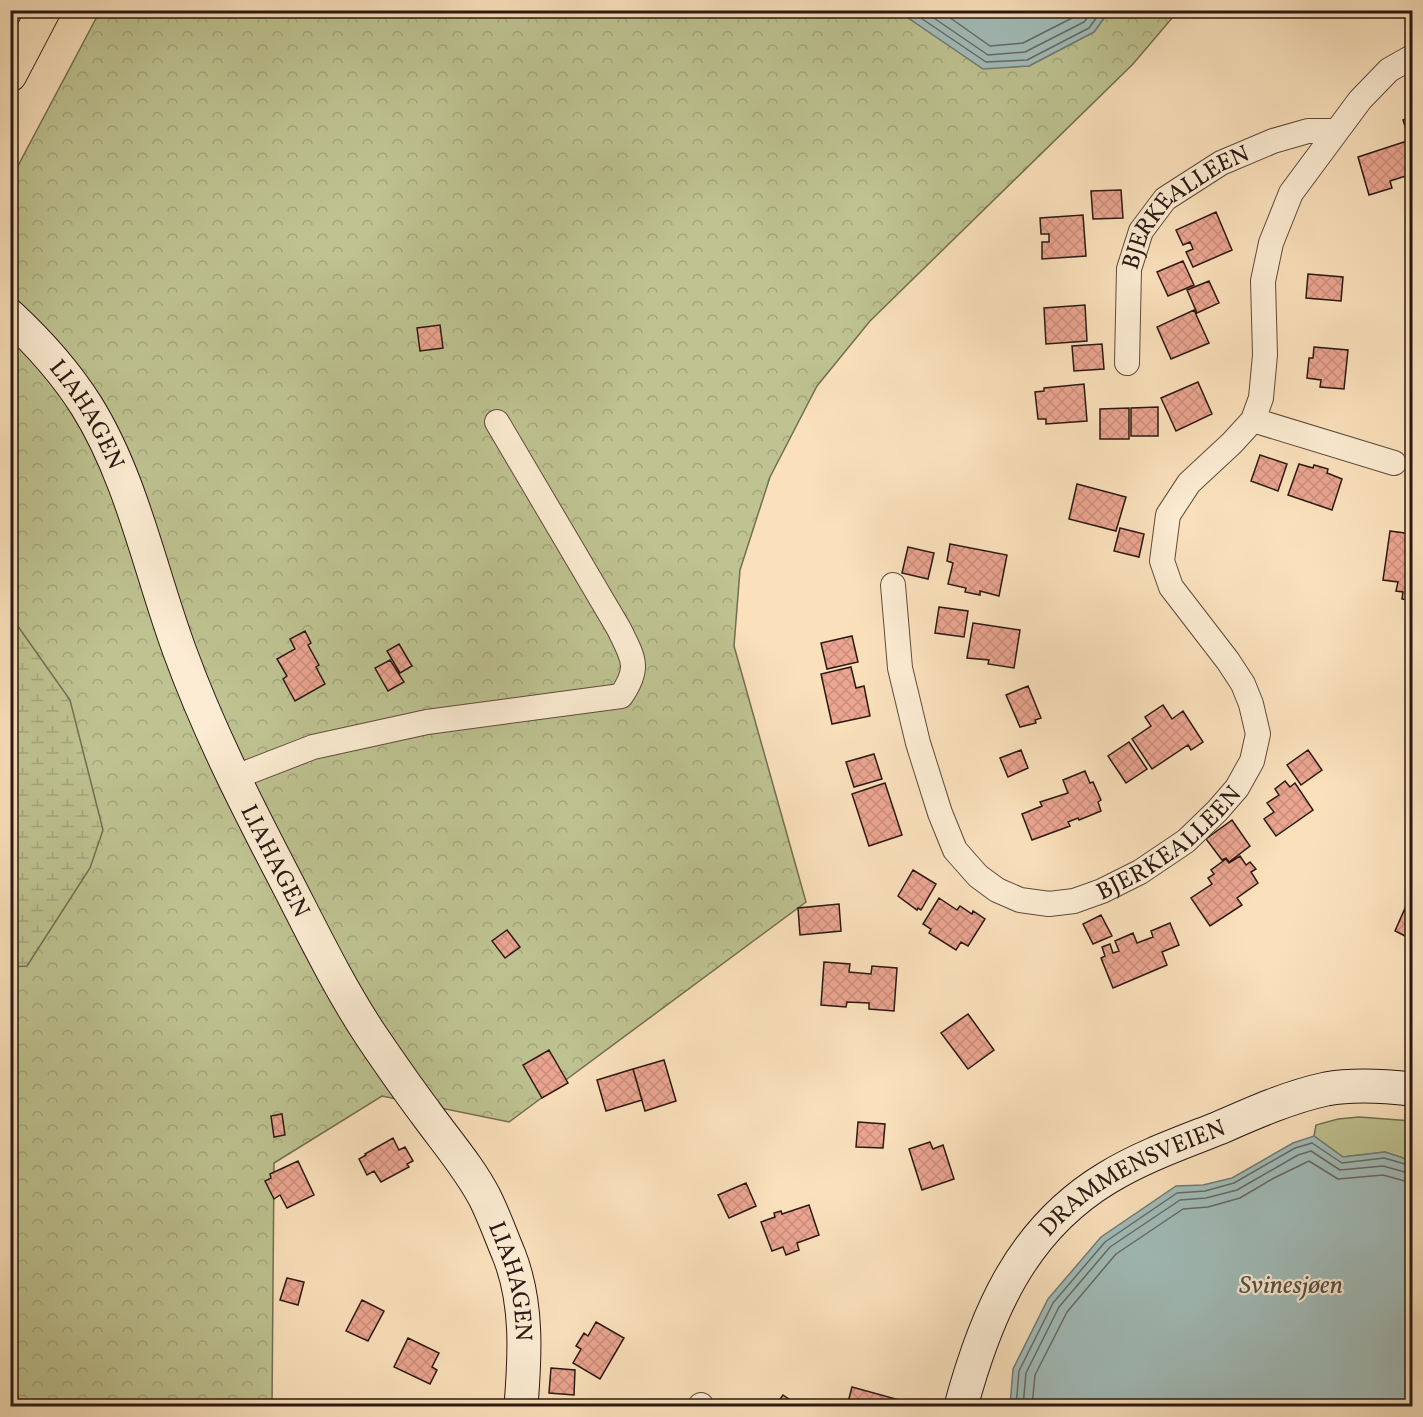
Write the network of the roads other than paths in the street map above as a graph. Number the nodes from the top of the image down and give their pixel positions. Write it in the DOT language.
graph roads {
  1 [pos="44,10"];
  2 [pos="1413,57"];
  3 [pos="10,75"];
  4 [pos="1336,131"];
  5 [pos="10,316"];
  6 [pos="1127,363"];
  7 [pos="1253,420"];
  8 [pos="496,422"];
  9 [pos="1394,463"];
  10 [pos="893,585"];
  11 [pos="233,778"];
  12 [pos="1413,1089"];
  13 [pos="520,1407"];
  14 [pos="961,1407"];
  1 -- 3 [label="highway"];
  2 -- 4 [label="street, BJERKEALLEEN"];
  4 -- 6 [label="street, BJERKEALLEEN"];
  4 -- 7 [label="street, BJERKEALLEEN"];
  5 -- 11 [label="main road, LIAHAGEN"];
  7 -- 9 [label="street"];
  7 -- 10 [label="street, BJERKEALLEEN"];
  8 -- 11 [label="street"];
  11 -- 13 [label="main road, LIAHAGEN"];
  12 -- 14 [label="main road, DRAMMENSVEIEN"];
}
